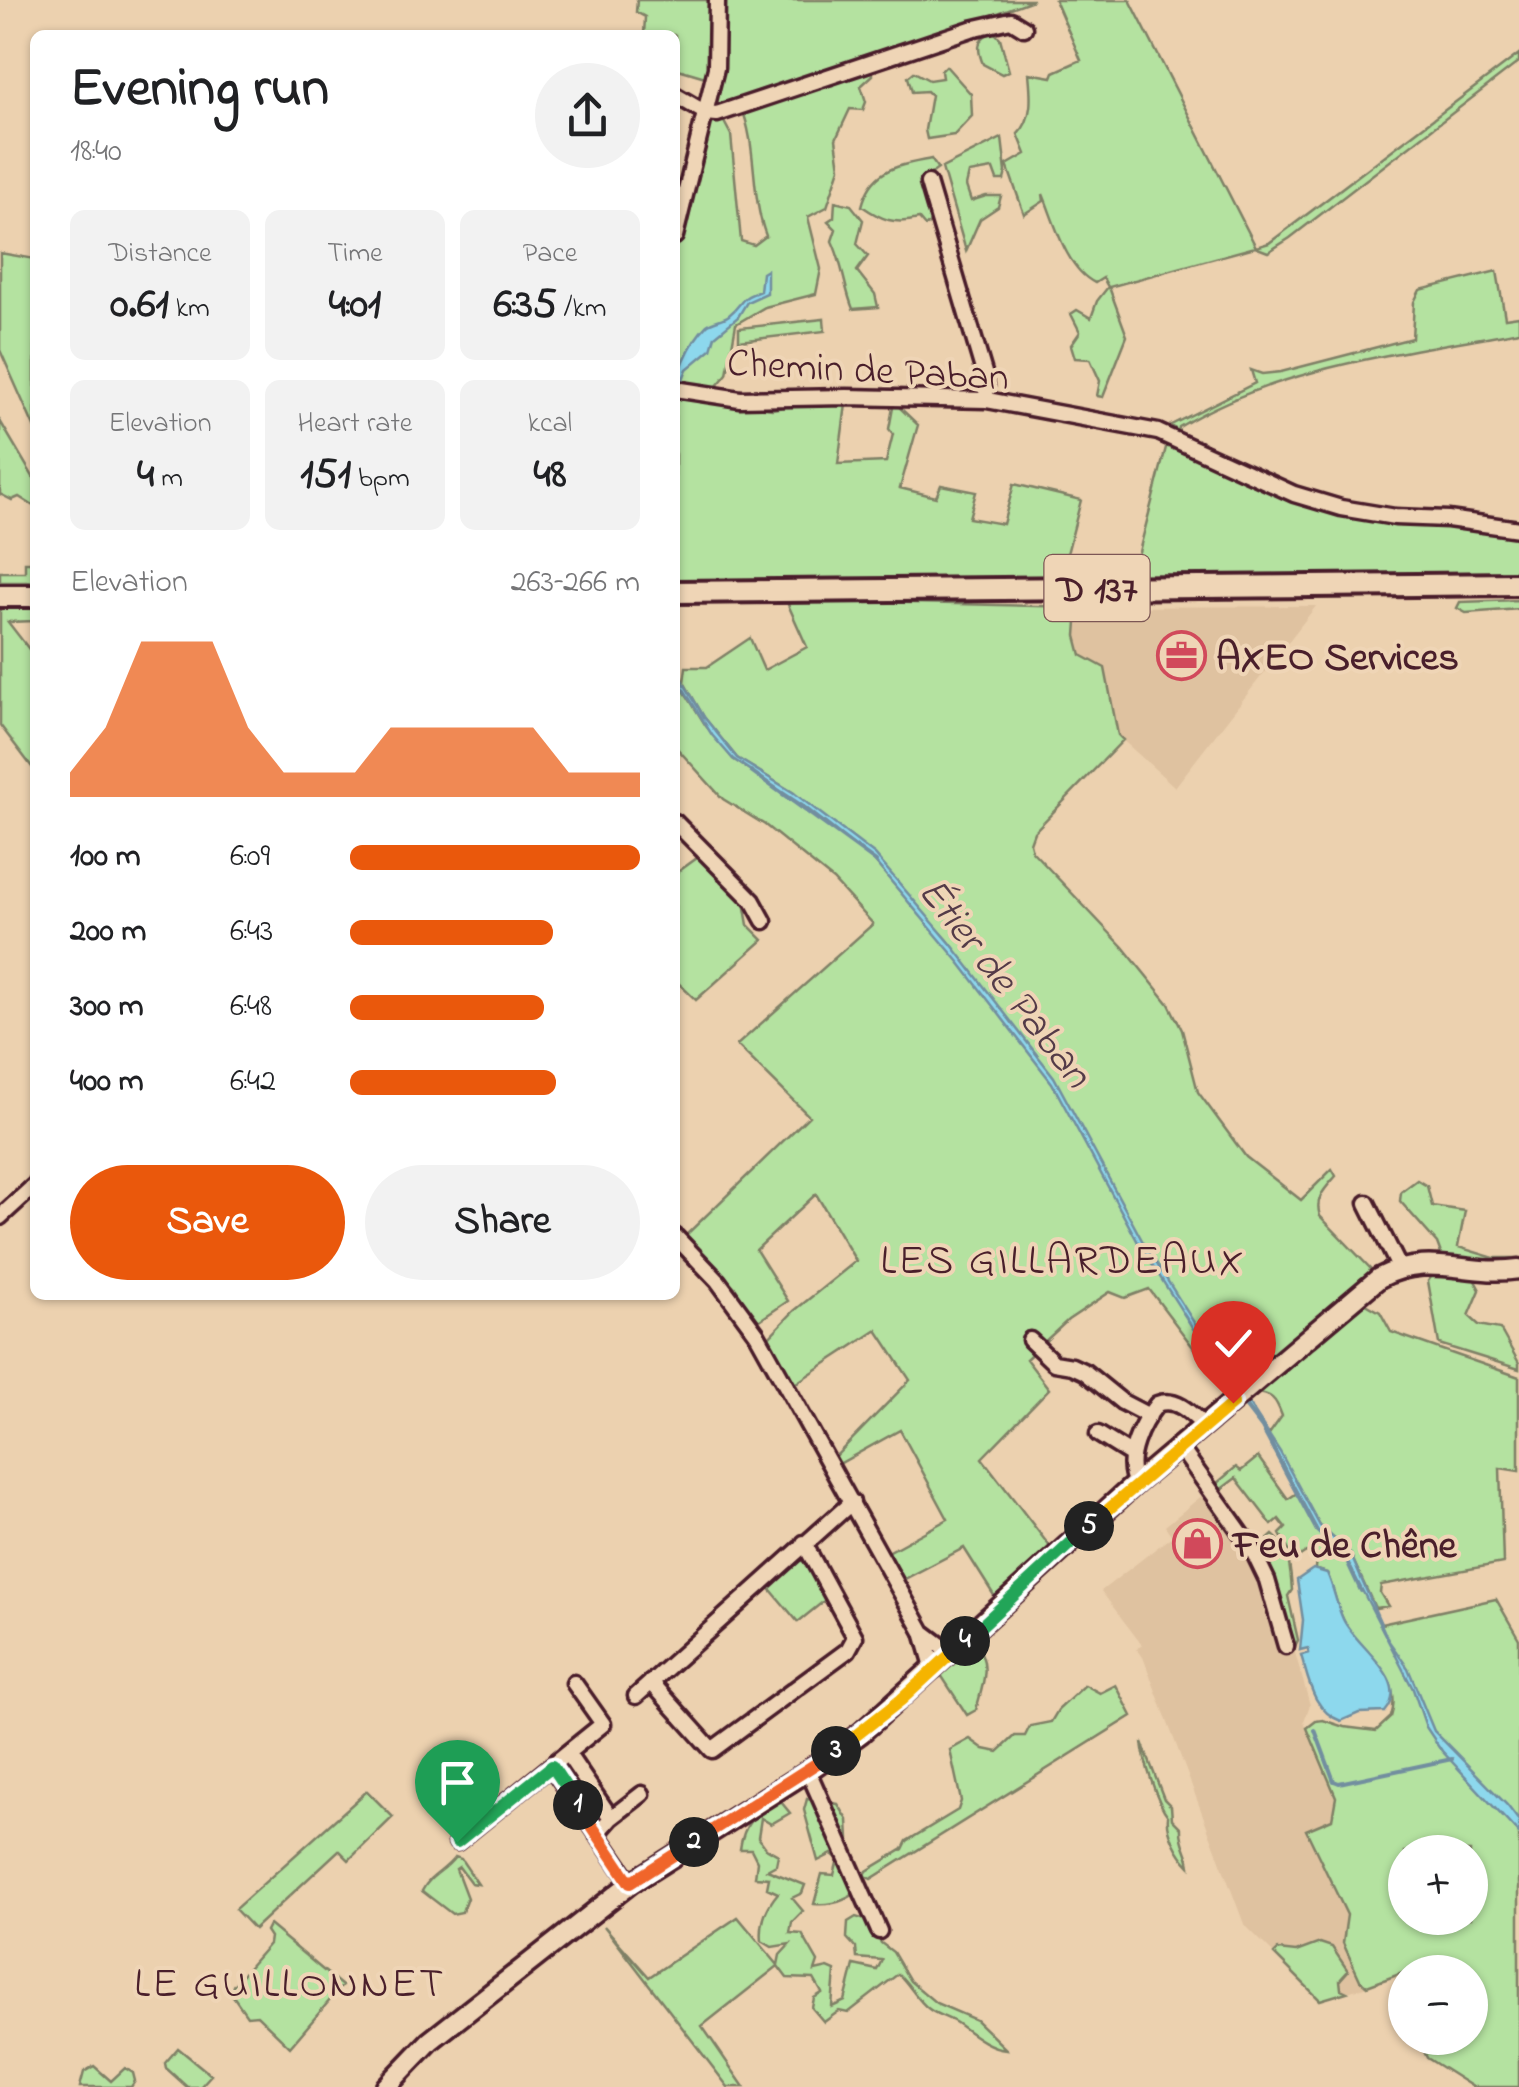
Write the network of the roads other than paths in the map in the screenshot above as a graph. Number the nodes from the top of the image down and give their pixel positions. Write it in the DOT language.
graph roads {
  1 [pos="718,0"];
  2 [pos="1024,28"];
  3 [pos="680,98"];
  4 [pos="706,113"];
  5 [pos="928,183"];
  6 [pos="680,216"];
  7 [pos="680,389"];
  8 [pos="987,400"];
  9 [pos="1519,529"];
  10 [pos="1519,584"];
  11 [pos="680,592"];
  12 [pos="0,596"];
  13 [pos="30,596"];
  14 [pos="680,827"];
  15 [pos="764,921"];
  16 [pos="30,1189"];
  17 [pos="1366,1203"];
  18 [pos="0,1217"];
  19 [pos="680,1241"];
  20 [pos="1399,1267"];
  21 [pos="1519,1270"];
  22 [pos="1030,1340"];
  23 [pos="1149,1416"];
  24 [pos="1204,1426"];
  25 [pos="1098,1434"];
  26 [pos="1180,1446"];
  27 [pos="1132,1454"];
  28 [pos="1136,1483"];
  29 [pos="852,1502"];
  30 [pos="804,1543"];
  31 [pos="924,1632"];
  32 [pos="1286,1646"];
  33 [pos="951,1654"];
  34 [pos="934,1670"];
  35 [pos="652,1682"];
  36 [pos="574,1684"];
  37 [pos="636,1696"];
  38 [pos="567,1754"];
  39 [pos="552,1766"];
  40 [pos="808,1770"];
  41 [pos="642,1794"];
  42 [pos="610,1818"];
  43 [pos="597,1834"];
  44 [pos="457,1842"];
  45 [pos="630,1883"];
  46 [pos="879,1931"];
  47 [pos="386,2087"];
  1 -- 4 [label="street"];
  2 -- 4 [label="street"];
  3 -- 4 [label="street"];
  4 -- 6 [label="street"];
  5 -- 8 [label="street"];
  7 -- 8 [label="street, Chemin de Paban"];
  8 -- 9 [label="street, Chemin de Paban"];
  10 -- 11 [label="main road, D 137"];
  12 -- 13 [label="main road"];
  14 -- 15 [label="street"];
  16 -- 18 [label="street"];
  17 -- 20 [label="street"];
  19 -- 29 [label="street"];
  20 -- 21 [label="street"];
  20 -- 24 [label="street"];
  22 -- 23 [label="street"];
  23 -- 24 [label="street"];
  23 -- 27 [label="street"];
  24 -- 26 [label="street"];
  25 -- 27 [label="street"];
  26 -- 28 [label="street"];
  26 -- 32 [label="street"];
  27 -- 28 [label="street"];
  28 -- 33 [label="street"];
  29 -- 30 [label="street"];
  29 -- 31 [label="street"];
  30 -- 35 [label="street"];
  30 -- 35 [label="street"];
  31 -- 33 [label="street"];
  31 -- 34 [label="street"];
  33 -- 34 [label="street"];
  34 -- 40 [label="street"];
  35 -- 37 [label="street"];
  36 -- 38 [label="street"];
  38 -- 39 [label="street"];
  38 -- 42 [label="street"];
  39 -- 43 [label="street"];
  39 -- 44 [label="street"];
  40 -- 45 [label="street"];
  40 -- 46 [label="street"];
  41 -- 42 [label="street"];
  42 -- 43 [label="street"];
  43 -- 45 [label="street"];
  45 -- 47 [label="street"];
}
